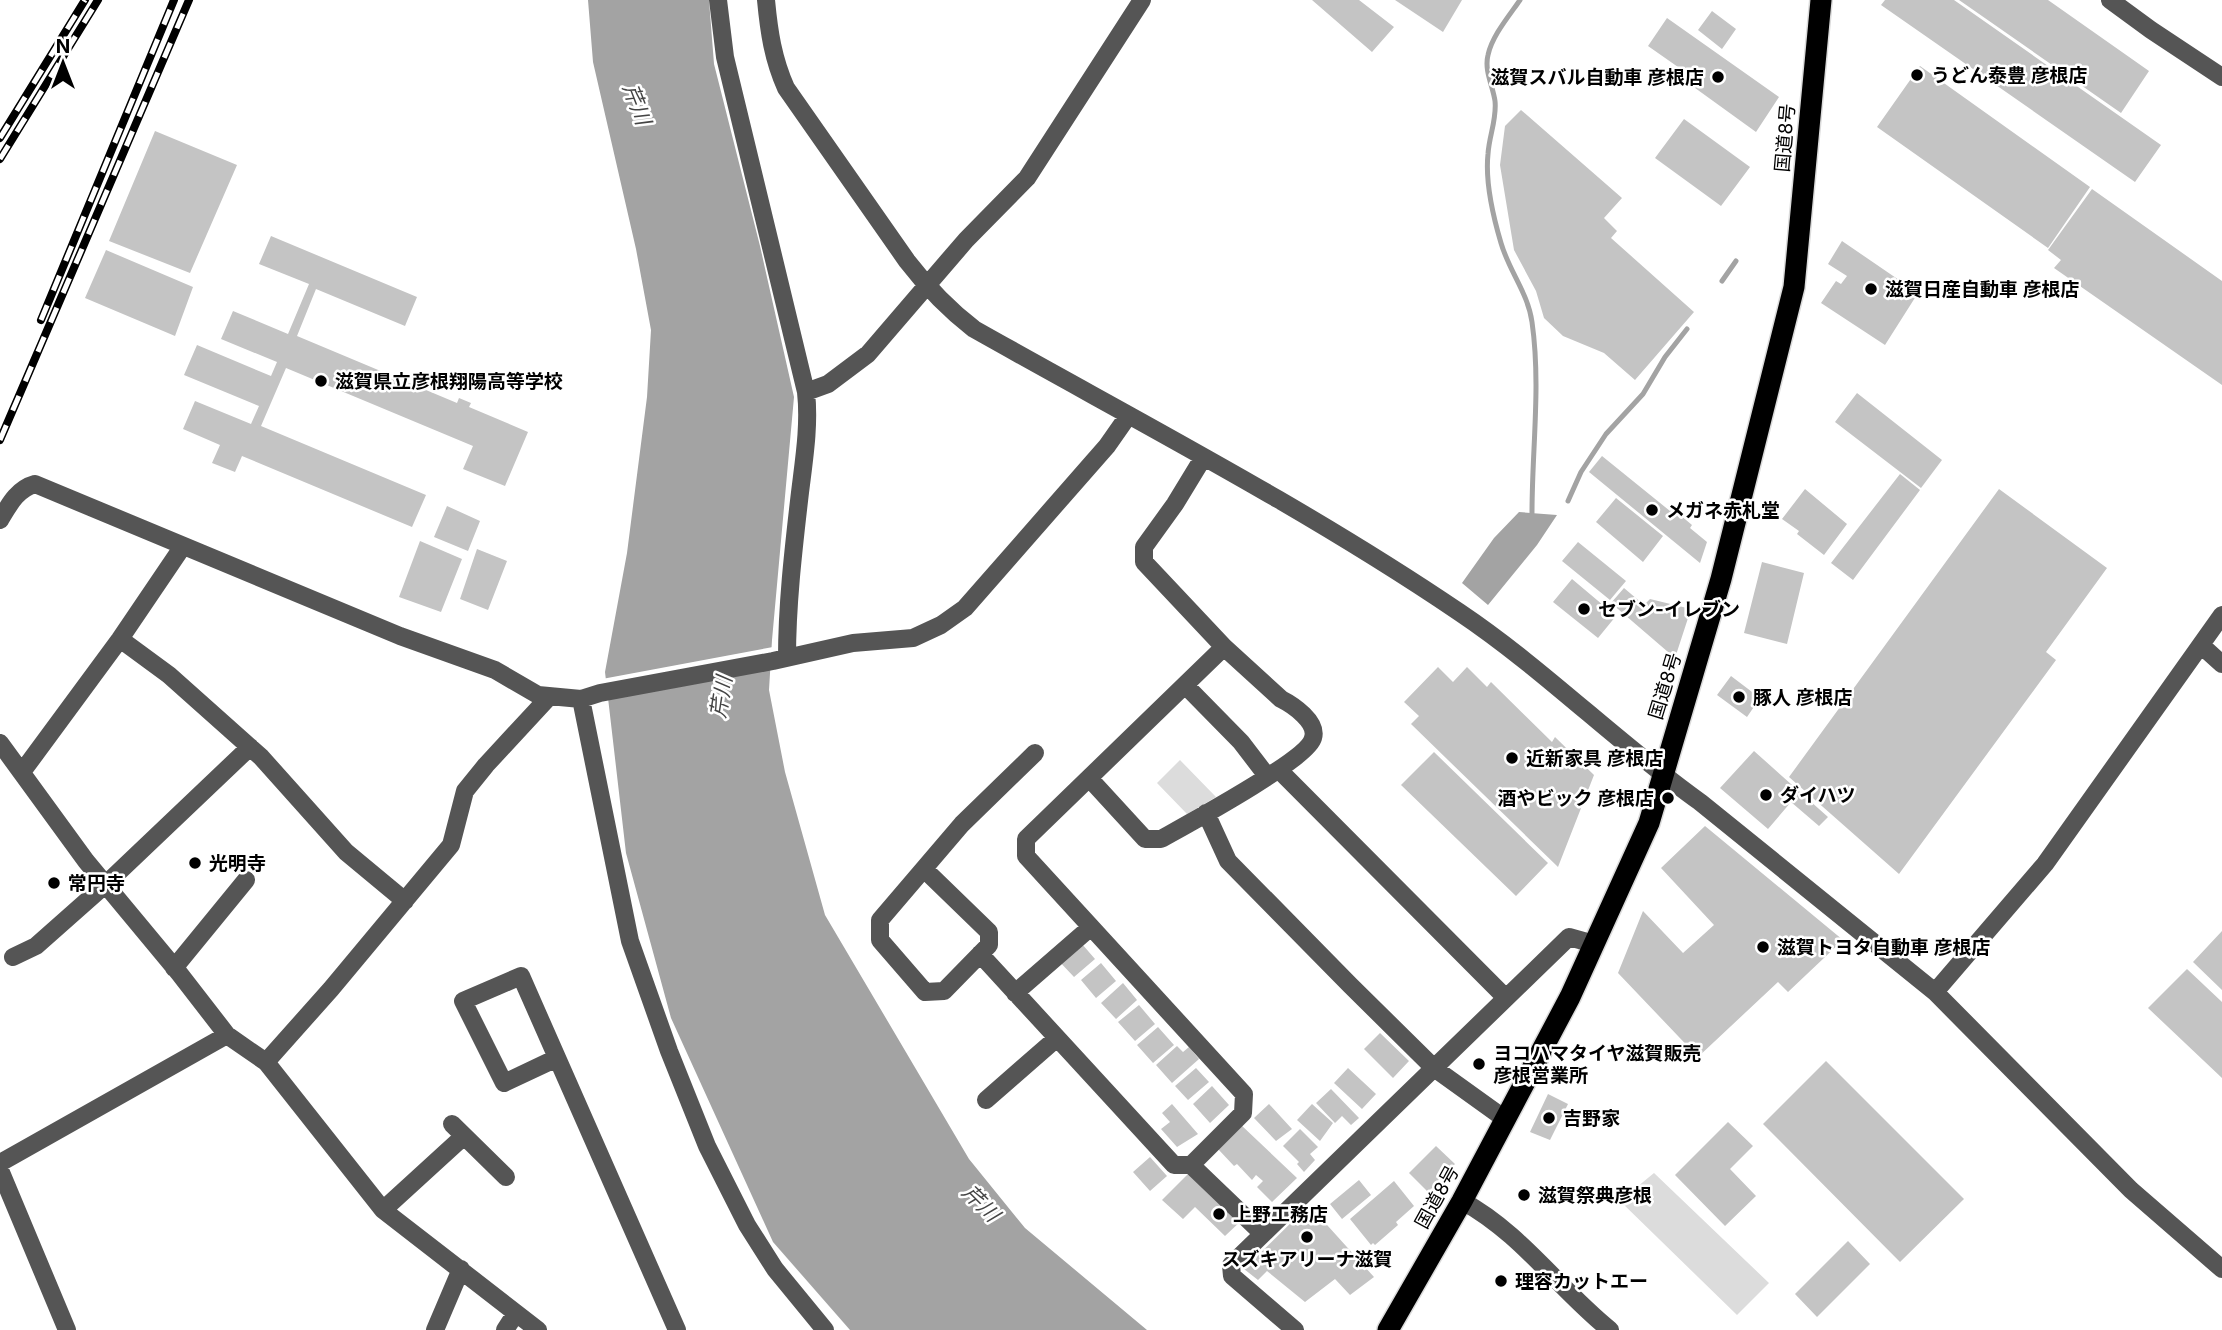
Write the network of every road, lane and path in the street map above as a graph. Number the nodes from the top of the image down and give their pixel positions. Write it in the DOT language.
graph roads {
  1 [pos="718,0"];
  2 [pos="766,0"];
  3 [pos="1142,0"];
  4 [pos="1821,0"];
  5 [pos="2110,0"];
  6 [pos="2222,77"];
  7 [pos="927,286"];
  8 [pos="806,392"];
  9 [pos="1128,416"];
  10 [pos="1203,458"];
  11 [pos="0,520"];
  12 [pos="183,546"];
  13 [pos="2222,615"];
  14 [pos="120,639"];
  15 [pos="2202,646"];
  16 [pos="1224,647"];
  17 [pos="780,660"];
  18 [pos="2222,664"];
  19 [pos="1185,685"];
  20 [pos="549,697"];
  21 [pos="581,699"];
  22 [pos="0,743"];
  23 [pos="250,747"];
  24 [pos="1035,752"];
  25 [pos="22,772"];
  26 [pos="1273,773"];
  27 [pos="1663,775"];
  28 [pos="1089,778"];
  29 [pos="1206,813"];
  30 [pos="924,869"];
  31 [pos="246,880"];
  32 [pos="106,884"];
  33 [pos="405,901"];
  34 [pos="1091,927"];
  35 [pos="1594,944"];
  36 [pos="980,954"];
  37 [pos="13,957"];
  38 [pos="174,968"];
  39 [pos="1935,992"];
  40 [pos="1015,993"];
  41 [pos="1506,998"];
  42 [pos="227,1035"];
  43 [pos="1057,1038"];
  44 [pos="557,1058"];
  45 [pos="266,1062"];
  46 [pos="1434,1068"];
  47 [pos="986,1100"];
  48 [pos="1505,1119"];
  49 [pos="0,1163"];
  50 [pos="1191,1165"];
  51 [pos="0,1170"];
  52 [pos="506,1177"];
  53 [pos="1462,1201"];
  54 [pos="383,1210"];
  55 [pos="1263,1234"];
  56 [pos="461,1269"];
  57 [pos="2222,1269"];
  58 [pos="516,1312"];
  59 [pos="67,1330"];
  60 [pos="435,1330"];
  61 [pos="505,1330"];
  62 [pos="538,1330"];
  63 [pos="677,1330"];
  64 [pos="825,1330"];
  65 [pos="1295,1330"];
  66 [pos="1388,1330"];
  67 [pos="1610,1330"];
  1 -- 8 [label="street"];
  2 -- 7 [label="street"];
  3 -- 7 [label="street"];
  4 -- 27 [label="highway, 国道8号"];
  5 -- 6 [label="street"];
  7 -- 8 [label="street"];
  7 -- 9 [label="street"];
  8 -- 17 [label="street"];
  9 -- 10 [label="street"];
  9 -- 17 [label="street"];
  10 -- 16 [label="street"];
  10 -- 27 [label="street"];
  11 -- 12 [label="street"];
  12 -- 14 [label="street"];
  12 -- 20 [label="street"];
  13 -- 15 [label="street"];
  14 -- 23 [label="street"];
  14 -- 25 [label="street"];
  15 -- 18 [label="street"];
  15 -- 39 [label="street"];
  16 -- 19 [label="street"];
  16 -- 26 [label="street"];
  17 -- 21 [label="street"];
  19 -- 26 [label="street"];
  19 -- 28 [label="street"];
  20 -- 21 [label="street"];
  20 -- 33 [label="street"];
  21 -- 64 [label="street"];
  22 -- 25 [label="street"];
  23 -- 32 [label="street"];
  23 -- 33 [label="street"];
  24 -- 30 [label="street"];
  25 -- 32 [label="street"];
  26 -- 29 [label="street"];
  26 -- 41 [label="street"];
  27 -- 35 [label="highway, 国道8号"];
  27 -- 39 [label="street"];
  28 -- 29 [label="street"];
  28 -- 34 [label="street"];
  29 -- 46 [label="street"];
  30 -- 36 [label="street"];
  30 -- 36 [label="street"];
  31 -- 38 [label="street"];
  32 -- 37 [label="street"];
  32 -- 38 [label="street"];
  33 -- 45 [label="street"];
  34 -- 40 [label="street"];
  34 -- 50 [label="street"];
  35 -- 41 [label="street"];
  35 -- 48 [label="highway, 国道8号"];
  36 -- 40 [label="street"];
  38 -- 42 [label="street"];
  39 -- 57 [label="street"];
  40 -- 43 [label="street"];
  41 -- 46 [label="street"];
  42 -- 45 [label="street"];
  42 -- 49 [label="street"];
  43 -- 47 [label="street"];
  43 -- 50 [label="street"];
  44 -- 44 [label="street"];
  44 -- 63 [label="street"];
  45 -- 54 [label="street"];
  46 -- 48 [label="street"];
  46 -- 55 [label="street"];
  48 -- 53 [label="highway, 国道8号"];
  50 -- 55 [label="street"];
  51 -- 59 [label="street"];
  52 -- 54 [label="street"];
  53 -- 66 [label="highway, 国道8号"];
  53 -- 67 [label="street"];
  54 -- 56 [label="street"];
  55 -- 65 [label="street"];
  56 -- 58 [label="street"];
  56 -- 60 [label="street"];
  58 -- 61 [label="street"];
  58 -- 62 [label="street"];
}
